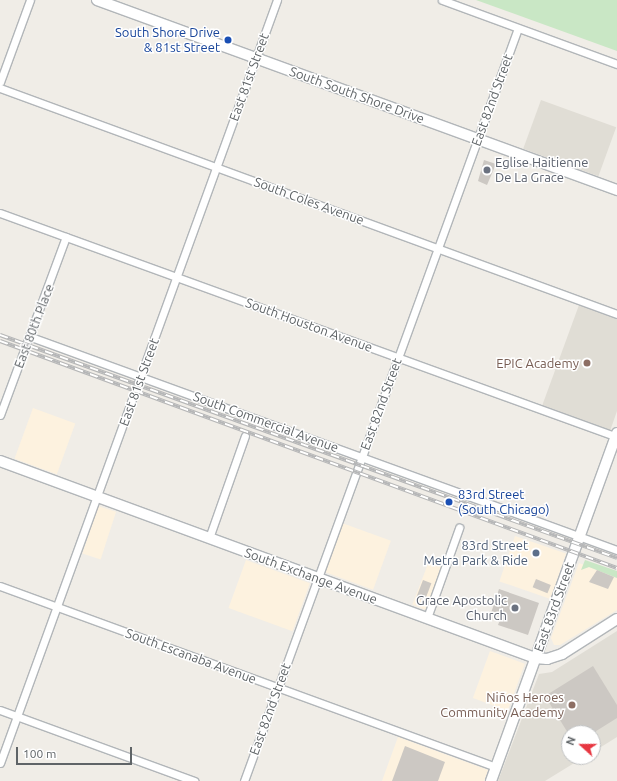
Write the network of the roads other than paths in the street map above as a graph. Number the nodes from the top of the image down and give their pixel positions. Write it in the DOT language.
graph roads {
  1 [pos="30,0"];
  2 [pos="97,0"];
  3 [pos="277,0"];
  4 [pos="442,0"];
  5 [pos="518,28"];
  6 [pos="256,58"];
  7 [pos="617,64"];
  8 [pos="0,82"];
  9 [pos="0,88"];
  10 [pos="477,139"];
  11 [pos="216,167"];
  12 [pos="617,190"];
  13 [pos="0,213"];
  14 [pos="66,237"];
  15 [pos="438,248"];
  16 [pos="177,277"];
  17 [pos="617,314"];
  18 [pos="31,337"];
  19 [pos="398,357"];
  20 [pos="141,376"];
  21 [pos="0,415"];
  22 [pos="617,435"];
  23 [pos="245,436"];
  24 [pos="362,456"];
  25 [pos="0,462"];
  26 [pos="97,497"];
  27 [pos="459,528"];
  28 [pos="580,536"];
  29 [pos="208,538"];
  30 [pos="617,550"];
  31 [pos="317,578"];
  32 [pos="0,586"];
  33 [pos="57,607"];
  34 [pos="426,618"];
  35 [pos="617,619"];
  36 [pos="535,658"];
  37 [pos="278,687"];
  38 [pos="0,710"];
  39 [pos="17,716"];
  40 [pos="0,763"];
  41 [pos="496,767"];
  42 [pos="194,781"];
  43 [pos="244,781"];
  44 [pos="491,781"];
  1 -- 8 [label="street"];
  2 -- 6 [label="street, South South Shore Drive"];
  3 -- 6 [label="street, East 81st Street"];
  4 -- 5 [label="street"];
  5 -- 7 [label="street"];
  5 -- 10 [label="street, East 82nd Street"];
  6 -- 10 [label="street, South South Shore Drive"];
  6 -- 11 [label="street, East 81st Street"];
  9 -- 11 [label="street, South Coles Avenue"];
  10 -- 12 [label="street, South South Shore Drive"];
  10 -- 15 [label="street, East 82nd Street"];
  11 -- 15 [label="street, South Coles Avenue"];
  11 -- 16 [label="street, East 81st Street"];
  13 -- 14 [label="street, South Houston Avenue"];
  14 -- 16 [label="street, South Houston Avenue"];
  14 -- 18 [label="street, East 80th Place"];
  15 -- 17 [label="street, South Coles Avenue"];
  15 -- 19 [label="street, East 82nd Street"];
  16 -- 19 [label="street, South Houston Avenue"];
  16 -- 20 [label="street, East 81st Street"];
  18 -- 20 [label="street, South Commercial Avenue"];
  18 -- 21 [label="street, East 80th Place"];
  19 -- 22 [label="street, South Houston Avenue"];
  19 -- 24 [label="street, East 82nd Street"];
  20 -- 24 [label="street, South Commercial Avenue"];
  20 -- 26 [label="street, East 81st Street"];
  22 -- 28 [label="street, East 83rd Street"];
  23 -- 29 [label="street"];
  24 -- 28 [label="street, South Commercial Avenue"];
  24 -- 31 [label="street, East 82nd Street"];
  25 -- 26 [label="street, South Exchange Avenue"];
  26 -- 29 [label="street, South Exchange Avenue"];
  26 -- 33 [label="street, East 81st Street"];
  27 -- 34 [label="street"];
  28 -- 30 [label="street, South Commercial Avenue"];
  28 -- 36 [label="street, East 83rd Street"];
  29 -- 31 [label="street, South Exchange Avenue"];
  31 -- 34 [label="street, South Exchange Avenue"];
  31 -- 37 [label="street, East 82nd Street"];
  32 -- 33 [label="street, South Escanaba Avenue"];
  33 -- 37 [label="street, South Escanaba Avenue"];
  33 -- 39 [label="street, East 81st Street"];
  34 -- 36 [label="street, South Exchange Avenue"];
  35 -- 36 [label="street, South Exchange Avenue"];
  36 -- 41 [label="street, East 83rd Street"];
  37 -- 41 [label="street, South Escanaba Avenue"];
  37 -- 43 [label="street, East 82nd Street"];
  38 -- 39 [label="street"];
  39 -- 40 [label="street, East 81st Street"];
  39 -- 42 [label="street"];
  41 -- 44 [label="street, East 83rd Street"];
}
